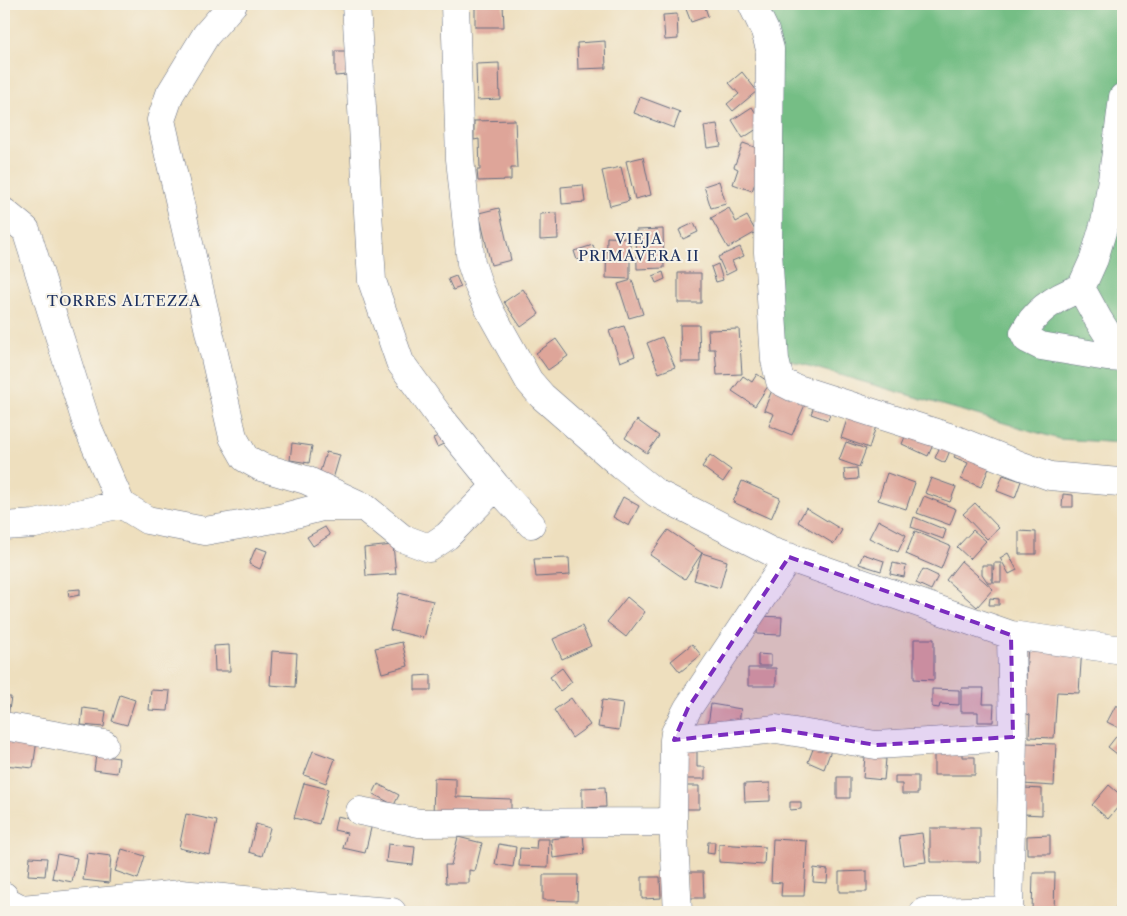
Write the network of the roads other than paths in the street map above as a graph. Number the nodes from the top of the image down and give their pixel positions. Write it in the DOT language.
graph roads {
  1 [pos="233,4"];
  2 [pos="356,4"];
  3 [pos="455,4"];
  4 [pos="752,4"];
  5 [pos="1123,97"];
  6 [pos="4,212"];
  7 [pos="1081,288"];
  8 [pos="1123,349"];
  9 [pos="1123,358"];
  10 [pos="1123,481"];
  11 [pos="496,486"];
  12 [pos="122,504"];
  13 [pos="364,507"];
  14 [pos="531,524"];
  15 [pos="4,526"];
  16 [pos="789,557"];
  17 [pos="1011,635"];
  18 [pos="1123,650"];
  19 [pos="4,726"];
  20 [pos="1013,738"];
  21 [pos="674,740"];
  22 [pos="104,744"];
  23 [pos="360,811"];
  24 [pos="672,822"];
  25 [pos="4,896"];
  26 [pos="1009,911"];
  27 [pos="392,912"];
  28 [pos="678,912"];
  29 [pos="924,912"];
  1 -- 13 [label="street"];
  2 -- 11 [label="street"];
  3 -- 16 [label="street"];
  4 -- 10 [label="street"];
  5 -- 7 [label="street"];
  6 -- 12 [label="street"];
  7 -- 8 [label="street"];
  7 -- 9 [label="street"];
  11 -- 13 [label="street"];
  11 -- 14 [label="street"];
  12 -- 13 [label="street"];
  12 -- 15 [label="street"];
  16 -- 17 [label="street"];
  16 -- 21 [label="street"];
  17 -- 18 [label="street"];
  17 -- 20 [label="street"];
  19 -- 22 [label="street"];
  20 -- 21 [label="street"];
  20 -- 26 [label="street"];
  21 -- 24 [label="street"];
  23 -- 24 [label="street"];
  24 -- 28 [label="street"];
  25 -- 27 [label="street"];
  26 -- 29 [label="street"];
}
